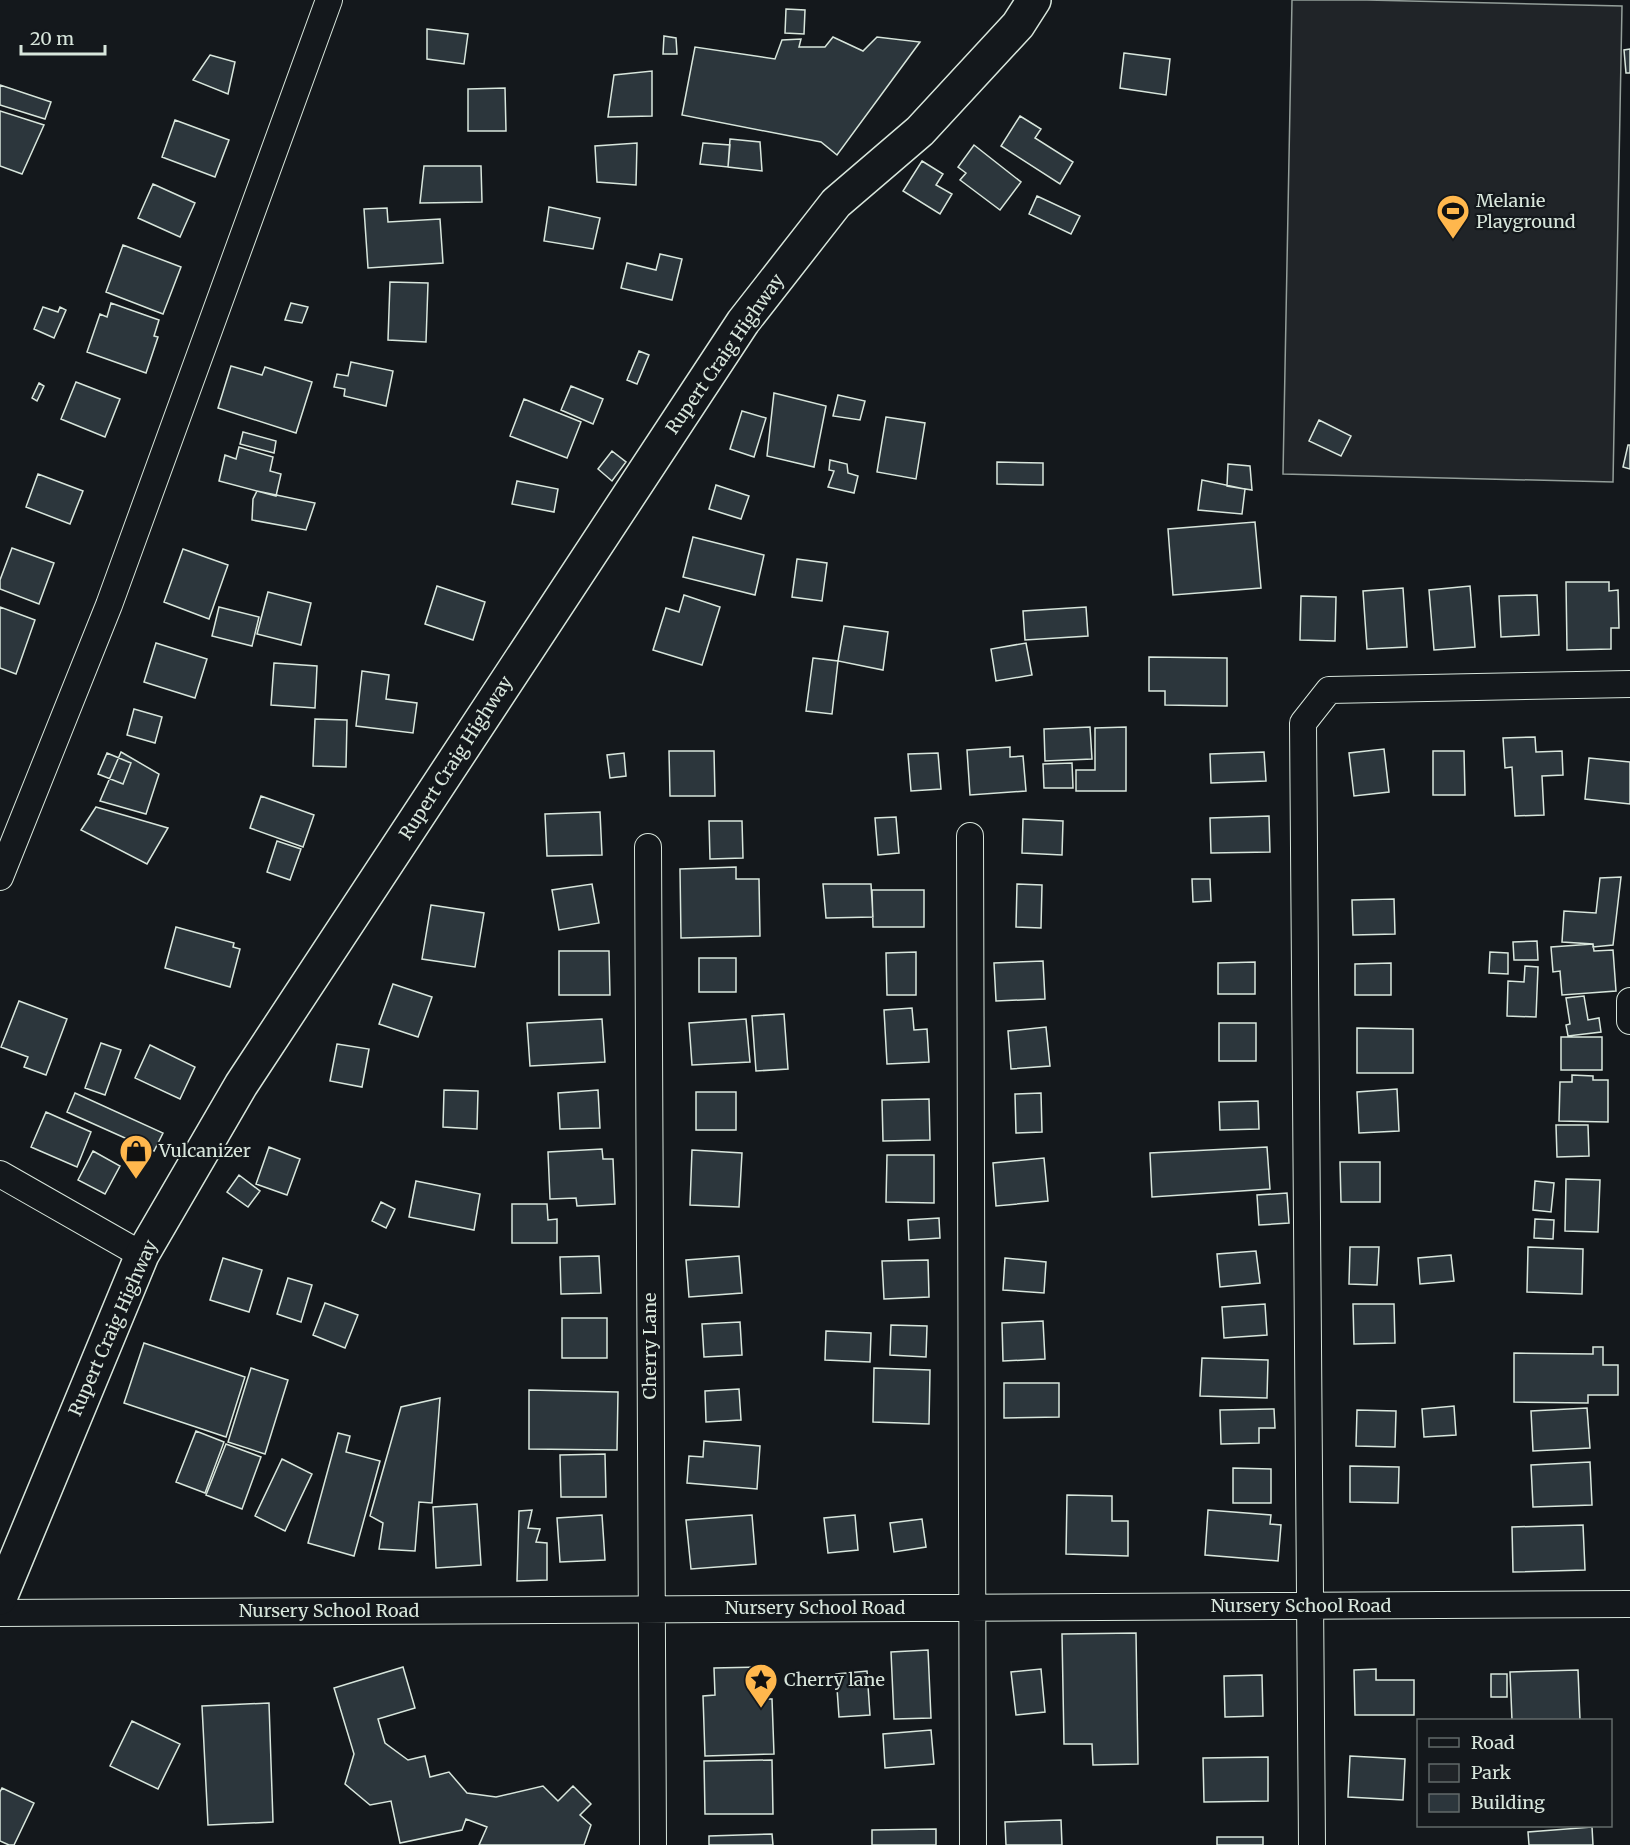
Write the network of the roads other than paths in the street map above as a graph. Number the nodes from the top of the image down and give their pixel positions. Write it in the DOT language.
graph roads {
  1 [pos="329,0"];
  2 [pos="1034,0"];
  3 [pos="1630,684"];
  4 [pos="969,836"];
  5 [pos="648,847"];
  6 [pos="0,877"];
  7 [pos="1630,1001"];
  8 [pos="1630,1021"];
  9 [pos="0,1174"];
  10 [pos="142,1255"];
  11 [pos="0,1598"];
  12 [pos="1630,1604"];
  13 [pos="1310,1605"];
  14 [pos="972,1608"];
  15 [pos="652,1609"];
  16 [pos="0,1613"];
  17 [pos="653,1845"];
  18 [pos="973,1845"];
  19 [pos="1312,1845"];
  1 -- 6 [label="street"];
  2 -- 10 [label="main road, Rupert Craig Highway"];
  3 -- 13 [label="street"];
  4 -- 14 [label="street"];
  5 -- 15 [label="street, Cherry Lane"];
  7 -- 8 [label="street"];
  9 -- 10 [label="street"];
  10 -- 11 [label="main road, Rupert Craig Highway"];
  12 -- 13 [label="street, Nursery School Road"];
  13 -- 14 [label="street, Nursery School Road"];
  13 -- 19 [label="street"];
  14 -- 15 [label="street, Nursery School Road"];
  14 -- 18 [label="street"];
  15 -- 16 [label="street, Nursery School Road"];
  15 -- 17 [label="street, Cherry Lane"];
}
